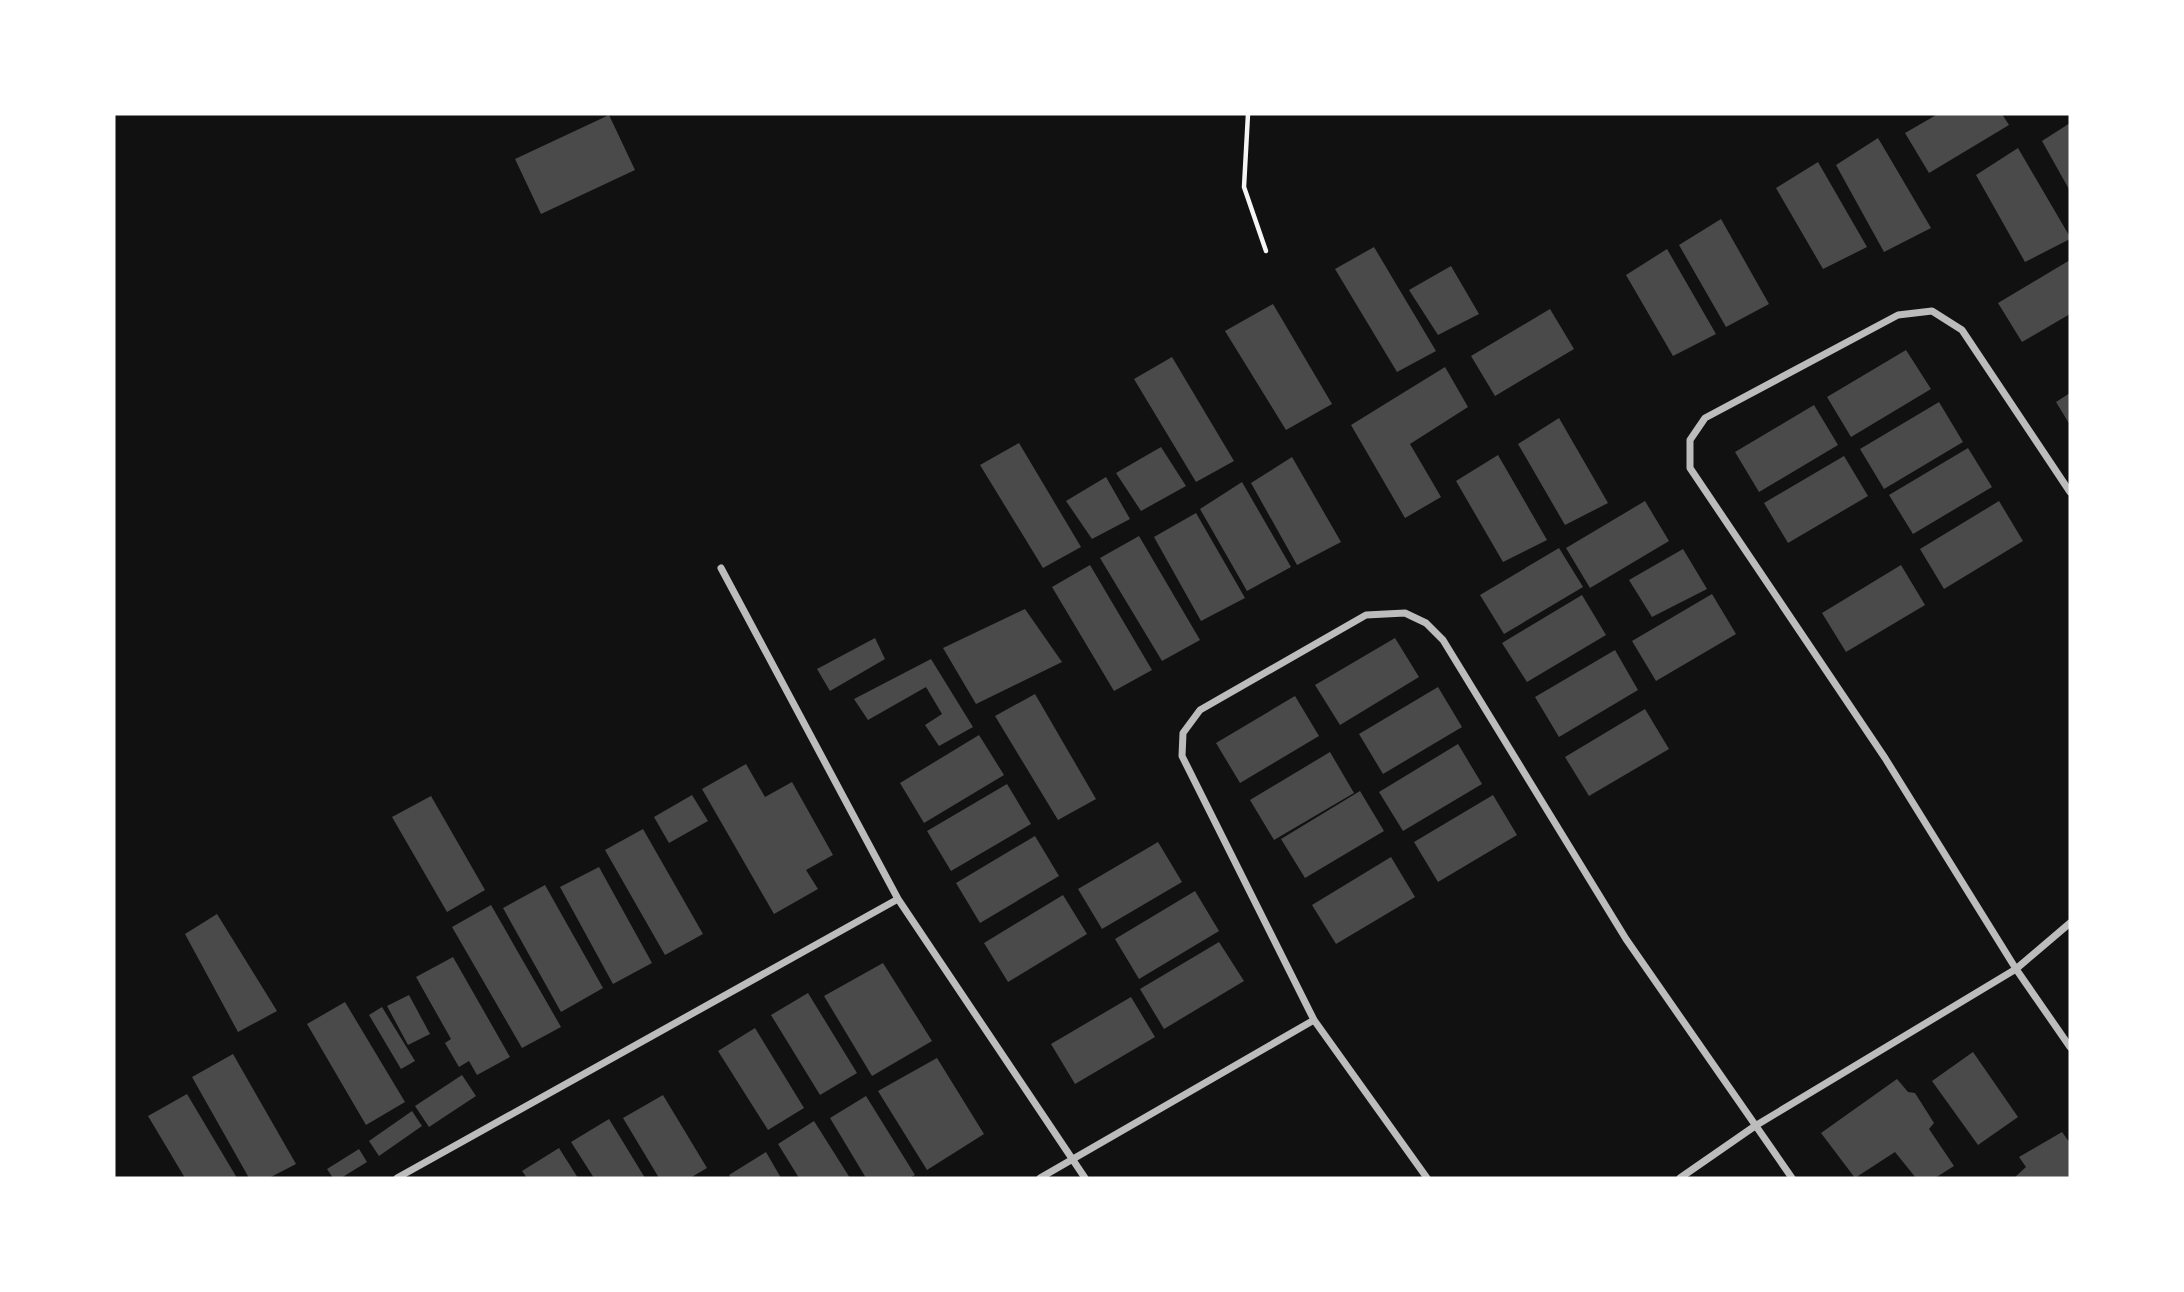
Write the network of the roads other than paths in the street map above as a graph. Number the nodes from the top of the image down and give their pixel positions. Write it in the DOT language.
graph roads {
  1 [pos="2070,492"];
  2 [pos="721,568"];
  3 [pos="898,899"];
  4 [pos="2070,923"];
  5 [pos="2016,969"];
  6 [pos="1314,1020"];
  7 [pos="2070,1047"];
  8 [pos="1755,1126"];
  9 [pos="1073,1160"];
  10 [pos="397,1178"];
  11 [pos="1040,1178"];
  12 [pos="1085,1178"];
  13 [pos="1427,1178"];
  14 [pos="1680,1178"];
  15 [pos="1792,1178"];
  1 -- 5 [label="street"];
  2 -- 3 [label="street"];
  3 -- 9 [label="street"];
  3 -- 10 [label="street"];
  4 -- 5 [label="street"];
  5 -- 7 [label="street"];
  5 -- 8 [label="street"];
  6 -- 8 [label="street"];
  6 -- 9 [label="street"];
  6 -- 13 [label="street"];
  8 -- 14 [label="street"];
  8 -- 15 [label="street"];
  9 -- 11 [label="street"];
  9 -- 12 [label="street"];
}
